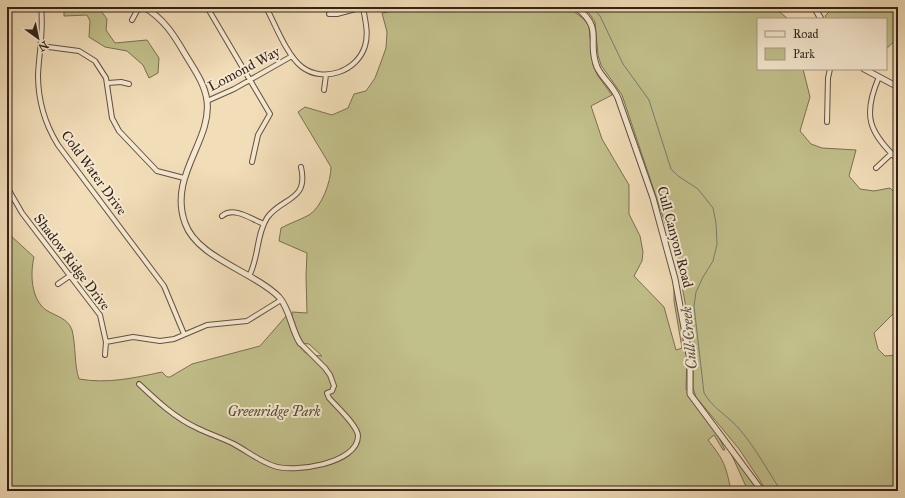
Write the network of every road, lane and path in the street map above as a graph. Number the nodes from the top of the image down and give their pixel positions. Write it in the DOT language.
graph roads {
  1 [pos="41,7"];
  2 [pos="139,7"];
  3 [pos="144,7"];
  4 [pos="208,7"];
  5 [pos="266,7"];
  6 [pos="363,7"];
  7 [pos="576,7"];
  8 [pos="814,7"];
  9 [pos="329,14"];
  10 [pos="820,18"];
  11 [pos="132,20"];
  12 [pos="41,46"];
  13 [pos="292,56"];
  14 [pos="830,70"];
  15 [pos="866,70"];
  16 [pos="326,75"];
  17 [pos="879,77"];
  18 [pos="250,80"];
  19 [pos="108,83"];
  20 [pos="130,84"];
  21 [pos="898,87"];
  22 [pos="324,90"];
  23 [pos="207,101"];
  24 [pos="827,122"];
  25 [pos="891,154"];
  26 [pos="898,160"];
  27 [pos="252,162"];
  28 [pos="301,167"];
  29 [pos="876,168"];
  30 [pos="184,178"];
  31 [pos="7,187"];
  32 [pos="222,216"];
  33 [pos="264,224"];
  34 [pos="70,275"];
  35 [pos="248,276"];
  36 [pos="58,284"];
  37 [pos="281,300"];
  38 [pos="184,334"];
  39 [pos="106,342"];
  40 [pos="300,343"];
  41 [pos="105,355"];
  42 [pos="139,384"];
  43 [pos="762,491"];
  1 -- 12 [label="street, Cold Water Drive"];
  2 -- 11 [label="street"];
  3 -- 23 [label="street"];
  4 -- 18 [label="street"];
  5 -- 13 [label="street"];
  6 -- 9 [label="street"];
  6 -- 16 [label="street"];
  7 -- 43 [label="street, Cull Canyon Road"];
  8 -- 10 [label="street"];
  12 -- 19 [label="street"];
  12 -- 38 [label="street, Cold Water Drive"];
  13 -- 16 [label="street"];
  13 -- 18 [label="street, Lomond Way"];
  14 -- 24 [label="street"];
  15 -- 17 [label="street"];
  16 -- 22 [label="street"];
  17 -- 21 [label="street"];
  17 -- 25 [label="street"];
  18 -- 23 [label="street, Lomond Way"];
  18 -- 27 [label="street"];
  19 -- 20 [label="street"];
  19 -- 30 [label="street"];
  23 -- 30 [label="street"];
  25 -- 26 [label="street"];
  25 -- 29 [label="street"];
  28 -- 33 [label="street"];
  30 -- 35 [label="street"];
  31 -- 34 [label="street, Shadow Ridge Drive"];
  32 -- 33 [label="street"];
  33 -- 35 [label="street"];
  34 -- 36 [label="street"];
  34 -- 39 [label="street, Shadow Ridge Drive"];
  35 -- 37 [label="street"];
  37 -- 38 [label="street"];
  37 -- 40 [label="street"];
  38 -- 39 [label="street"];
  39 -- 41 [label="street, Shadow Ridge Drive"];
  40 -- 42 [label="street"];
}
